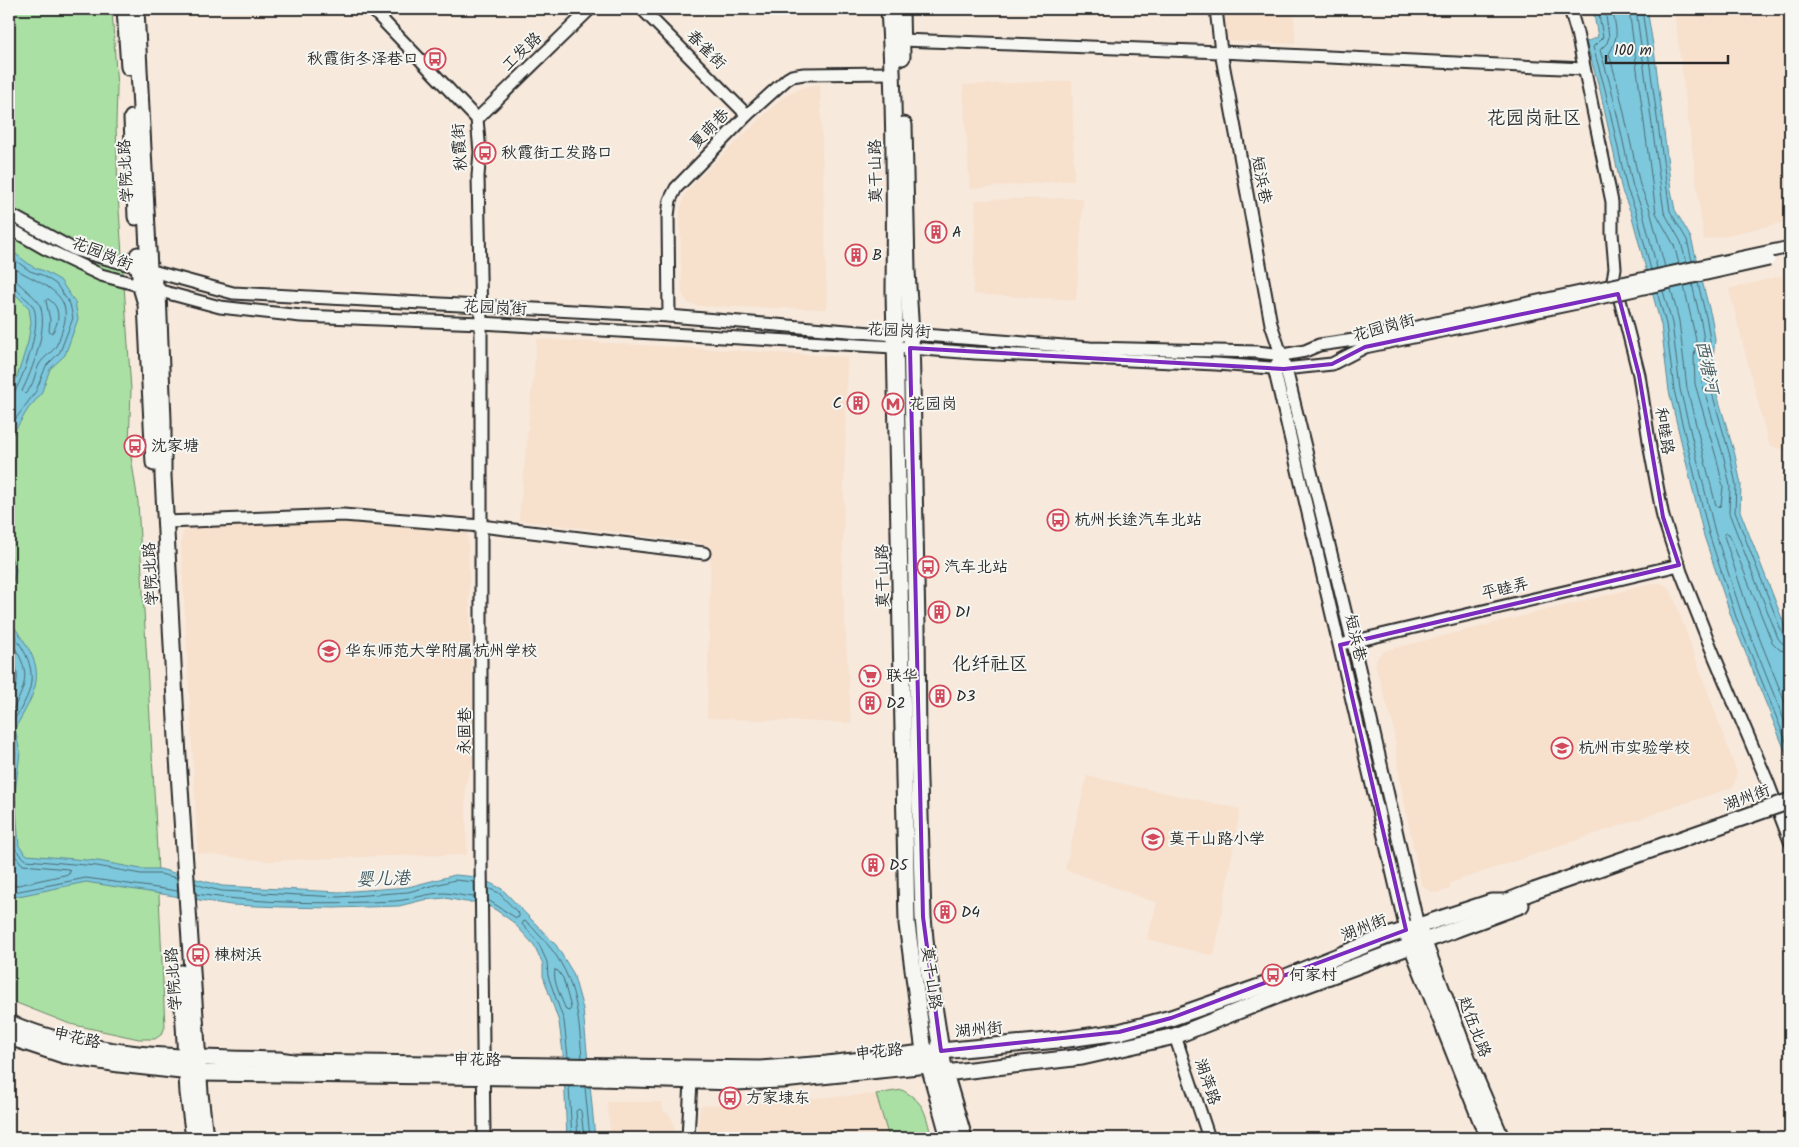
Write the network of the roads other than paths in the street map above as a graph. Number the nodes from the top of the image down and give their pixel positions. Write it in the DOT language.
graph roads {
  1 [pos="125,9"];
  2 [pos="136,9"];
  3 [pos="372,9"];
  4 [pos="590,9"];
  5 [pos="642,9"];
  6 [pos="889,9"];
  7 [pos="901,9"];
  8 [pos="1216,9"];
  9 [pos="1570,9"];
  10 [pos="902,40"];
  11 [pos="1221,52"];
  12 [pos="1584,68"];
  13 [pos="892,73"];
  14 [pos="747,115"];
  15 [pos="478,118"];
  16 [pos="9,214"];
  17 [pos="9,228"];
  18 [pos="1790,247"];
  19 [pos="1790,255"];
  20 [pos="144,269"];
  21 [pos="142,287"];
  22 [pos="158,292"];
  23 [pos="480,307"];
  24 [pos="669,316"];
  25 [pos="481,323"];
  26 [pos="903,341"];
  27 [pos="1363,343"];
  28 [pos="1283,355"];
  29 [pos="1274,368"];
  30 [pos="1286,369"];
  31 [pos="166,522"];
  32 [pos="481,526"];
  33 [pos="704,553"];
  34 [pos="1678,565"];
  35 [pos="1352,642"];
  36 [pos="1340,645"];
  37 [pos="1790,801"];
  38 [pos="1790,810"];
  39 [pos="1790,841"];
  40 [pos="181,867"];
  41 [pos="1535,895"];
  42 [pos="1412,928"];
  43 [pos="1417,944"];
  44 [pos="9,1023"];
  45 [pos="9,1036"];
  46 [pos="1175,1036"];
  47 [pos="941,1051"];
  48 [pos="926,1058"];
  49 [pos="192,1065"];
  50 [pos="483,1071"];
  51 [pos="598,1072"];
  52 [pos="945,1073"];
  53 [pos="691,1081"];
  54 [pos="194,1138"];
  55 [pos="205,1138"];
  56 [pos="484,1138"];
  57 [pos="688,1138"];
  58 [pos="949,1138"];
  59 [pos="964,1138"];
  60 [pos="1209,1138"];
  61 [pos="1488,1138"];
  62 [pos="1502,1138"];
  1 -- 20 [label="main road, 学院北路"];
  2 -- 20 [label="main road, 学院北路"];
  3 -- 15 [label="street, 秋霞街"];
  4 -- 15 [label="street, 工发路"];
  5 -- 14 [label="street, 春雀街"];
  6 -- 13 [label="main road, 莫干山路"];
  7 -- 10 [label="main road, 莫干山路"];
  8 -- 11 [label="street, 短浜巷"];
  9 -- 12 [label="street, 和睦路"];
  10 -- 11 [label="street"];
  10 -- 26 [label="main road, 莫干山路"];
  11 -- 12 [label="street"];
  11 -- 28 [label="street, 短浜巷"];
  12 -- 34 [label="street, 和睦路"];
  13 -- 14 [label="street, 夏萌巷"];
  13 -- 26 [label="main road, 莫干山路"];
  14 -- 24 [label="street, 夏萌巷"];
  15 -- 23 [label="street, 秋霞街"];
  16 -- 20 [label="street, 花园岗街"];
  17 -- 21 [label="street, 花园岗街"];
  18 -- 27 [label="street, 花园岗街, bridge"];
  19 -- 27 [label="street, 花园岗街, bridge"];
  20 -- 21 [label="main road, 学院北路"];
  20 -- 22 [label="main road, 学院北路"];
  20 -- 23 [label="street, 花园岗街"];
  21 -- 22 [label="street, 花园岗街"];
  21 -- 40 [label="main road, 学院北路"];
  22 -- 25 [label="street, 花园岗街"];
  22 -- 31 [label="main road, 学院北路"];
  23 -- 24 [label="street, 花园岗街"];
  23 -- 25 [label="street, 秋霞街"];
  24 -- 26 [label="street, 花园岗街"];
  25 -- 26 [label="street, 花园岗街"];
  25 -- 32 [label="street, 永固巷"];
  26 -- 28 [label="street, 花园岗街"];
  26 -- 29 [label="street, 花园岗街"];
  26 -- 47 [label="main road, 莫干山路"];
  26 -- 48 [label="main road, 莫干山路"];
  27 -- 28 [label="street, 花园岗街"];
  27 -- 30 [label="street, 花园岗街"];
  28 -- 29 [label="street"];
  28 -- 30 [label="street, 短浜巷"];
  29 -- 30 [label="street, 花园岗街"];
  29 -- 36 [label="street, 短浜巷"];
  30 -- 35 [label="street, 短浜巷"];
  31 -- 32 [label="street"];
  31 -- 40 [label="main road, 学院北路"];
  32 -- 33 [label="street"];
  32 -- 50 [label="street, 永固巷"];
  34 -- 35 [label="street, 平睦弄"];
  34 -- 39 [label="street, 和睦路"];
  35 -- 36 [label="street, 平睦弄"];
  35 -- 42 [label="street, 短浜巷"];
  36 -- 42 [label="street, 短浜巷"];
  37 -- 41 [label="main road, 湖州街, bridge"];
  38 -- 41 [label="main road, 湖州街"];
  40 -- 49 [label="main road, 学院北路"];
  40 -- 49 [label="main road, 学院北路"];
  41 -- 42 [label="main road, 湖州街"];
  41 -- 43 [label="main road, 湖州街"];
  42 -- 43 [label="main road, 赵伍北路"];
  42 -- 47 [label="main road, 湖州街"];
  43 -- 46 [label="main road, 湖州街"];
  43 -- 61 [label="main road, 赵伍北路"];
  43 -- 62 [label="main road, 赵伍北路"];
  44 -- 49 [label="main road, 申花路"];
  45 -- 49 [label="main road, 申花路"];
  46 -- 52 [label="main road, 湖州街"];
  46 -- 60 [label="street, 湖萍路"];
  47 -- 48 [label="main road, 申花路"];
  47 -- 52 [label="main road, 莫干山路"];
  48 -- 51 [label="main road, 申花路"];
  48 -- 52 [label="main road"];
  48 -- 53 [label="main road, 申花路"];
  48 -- 58 [label="main road, 莫干山路"];
  49 -- 50 [label="main road, 申花路"];
  49 -- 54 [label="main road, 学院北路"];
  49 -- 55 [label="main road, 学院北路"];
  50 -- 51 [label="main road, 申花路"];
  50 -- 56 [label="street, 永固巷"];
  51 -- 53 [label="main road, 申花路"];
  52 -- 59 [label="main road, 莫干山路"];
  53 -- 57 [label="street"];
}
